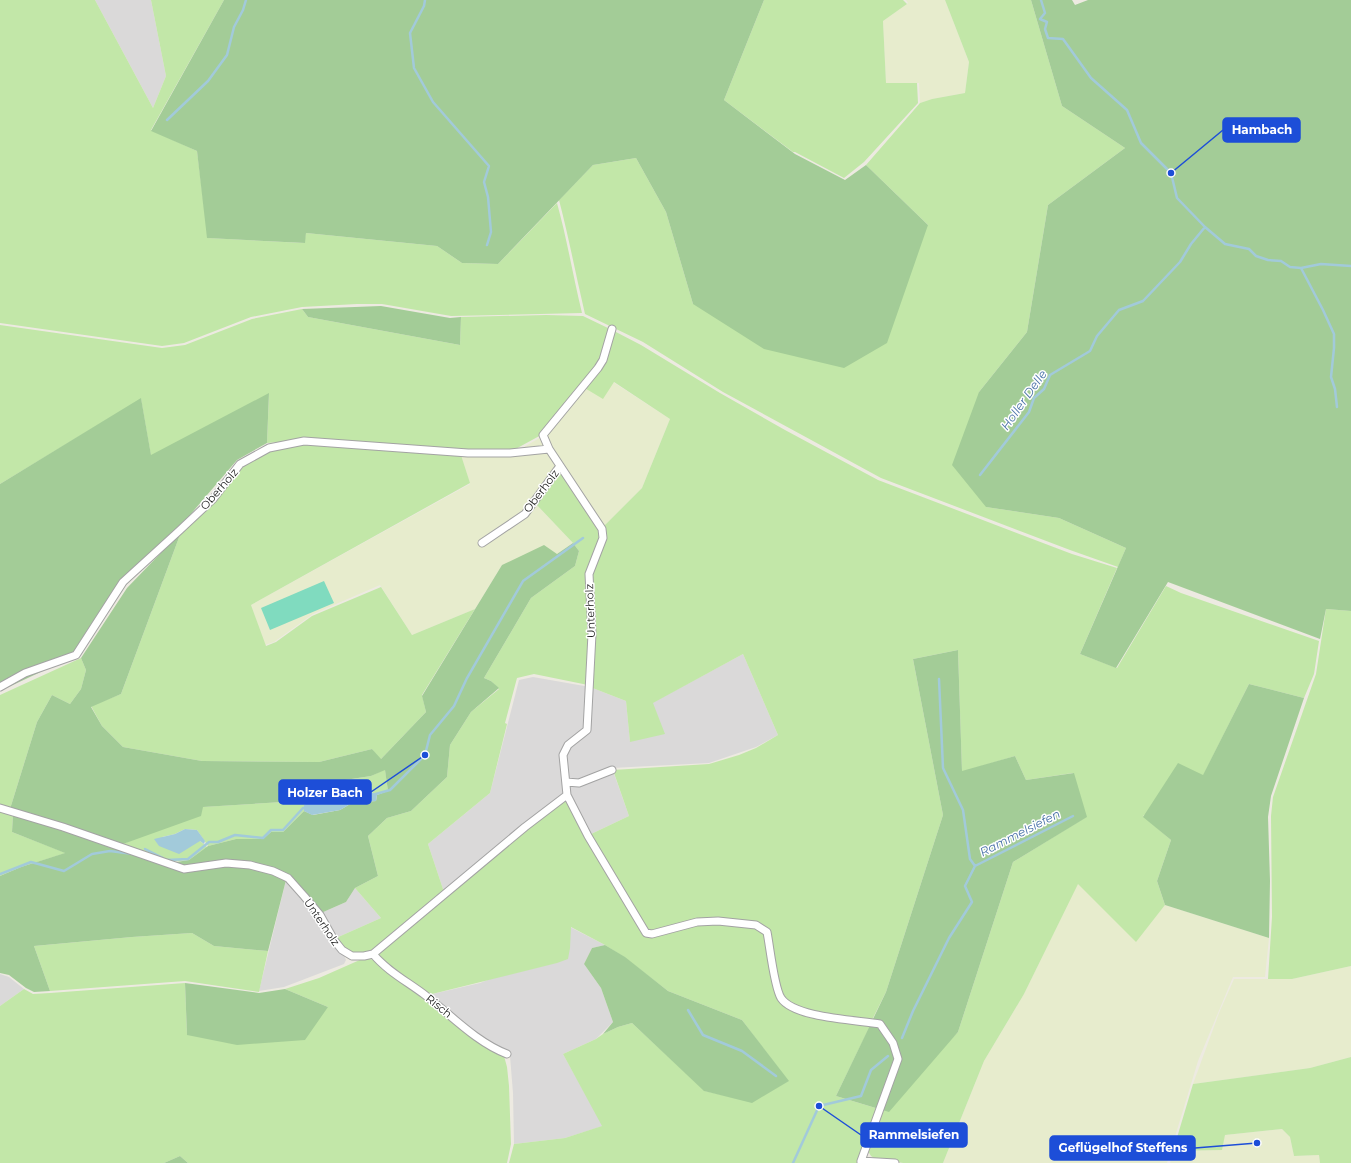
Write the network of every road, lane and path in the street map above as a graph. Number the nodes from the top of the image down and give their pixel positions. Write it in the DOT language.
graph roads {
  1 [pos="612,329"];
  2 [pos="548,449"];
  3 [pos="560,466"];
  4 [pos="482,543"];
  5 [pos="0,687"];
  6 [pos="612,770"];
  7 [pos="566,782"];
  8 [pos="567,795"];
  9 [pos="0,808"];
  10 [pos="373,954"];
  11 [pos="507,1054"];
  12 [pos="861,1162"];
  13 [pos="895,1163"];
  1 -- 2 [label="street"];
  2 -- 3 [label="street, Unterholz"];
  2 -- 5 [label="street, Oberholz"];
  3 -- 4 [label="street, Oberholz"];
  3 -- 7 [label="street, Unterholz"];
  6 -- 7 [label="street"];
  7 -- 8 [label="street, Unterholz"];
  8 -- 10 [label="street"];
  8 -- 12 [label="street"];
  9 -- 10 [label="street, Unterholz"];
  10 -- 11 [label="street, Risch"];
  12 -- 13 [label="street"];
}
